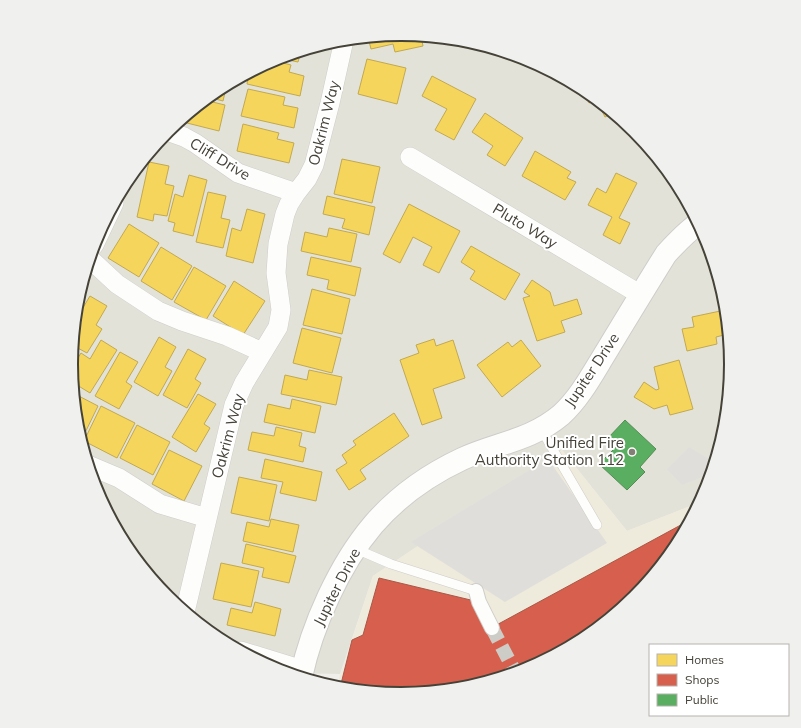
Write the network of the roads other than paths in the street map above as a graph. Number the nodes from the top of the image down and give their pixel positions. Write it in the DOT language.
graph roads {
  1 [pos="343,46"];
  2 [pos="175,134"];
  3 [pos="410,157"];
  4 [pos="296,193"];
  5 [pos="693,228"];
  6 [pos="94,263"];
  7 [pos="641,295"];
  8 [pos="262,352"];
  9 [pos="541,429"];
  10 [pos="95,468"];
  11 [pos="207,518"];
  12 [pos="597,525"];
  13 [pos="356,549"];
  14 [pos="476,591"];
  15 [pos="186,606"];
  16 [pos="492,628"];
  17 [pos="302,672"];
  1 -- 4 [label="street, Oakrim Way"];
  2 -- 4 [label="street, Cliff Drive"];
  3 -- 7 [label="street, Pluto Way"];
  4 -- 8 [label="street, Oakrim Way"];
  5 -- 7 [label="street, Jupiter Drive"];
  6 -- 8 [label="street"];
  7 -- 9 [label="street, Jupiter Drive"];
  8 -- 11 [label="street, Oakrim Way"];
  9 -- 12 [label="lane"];
  9 -- 13 [label="street, Jupiter Drive"];
  10 -- 11 [label="street"];
  11 -- 15 [label="street, Oakrim Way"];
  13 -- 14 [label="lane"];
  13 -- 17 [label="street, Jupiter Drive"];
  14 -- 16 [label="street"];
}
